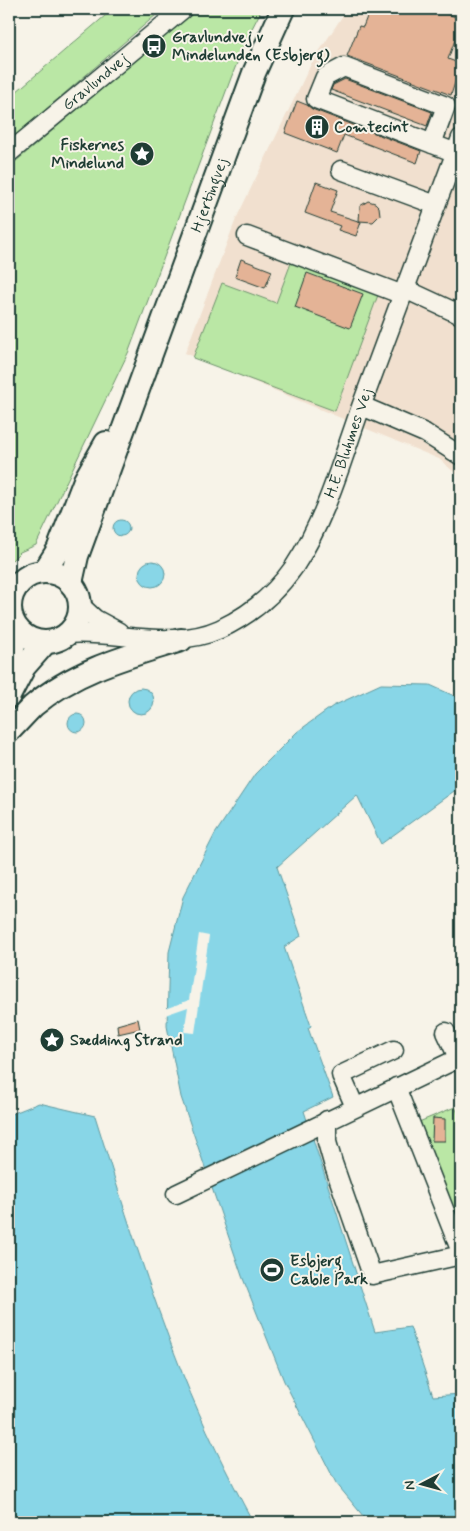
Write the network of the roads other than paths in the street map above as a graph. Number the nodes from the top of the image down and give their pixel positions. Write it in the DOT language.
graph roads {
  1 [pos="183,9"];
  2 [pos="283,9"];
  3 [pos="432,144"];
  4 [pos="459,146"];
  5 [pos="9,153"];
  6 [pos="341,170"];
  7 [pos="436,205"];
  8 [pos="247,236"];
  9 [pos="404,292"];
  10 [pos="461,315"];
  11 [pos="140,381"];
  12 [pos="362,406"];
  13 [pos="461,456"];
  14 [pos="44,572"];
  15 [pos="71,583"];
  16 [pos="80,605"];
  17 [pos="18,630"];
  18 [pos="129,636"];
  19 [pos="57,638"];
  20 [pos="181,640"];
  21 [pos="9,664"];
  22 [pos="9,696"];
  23 [pos="9,731"];
  24 [pos="446,1032"];
  25 [pos="394,1050"];
  26 [pos="460,1060"];
  27 [pos="396,1087"];
  28 [pos="355,1107"];
  29 [pos="323,1122"];
  30 [pos="176,1194"];
  31 [pos="461,1254"];
  1 -- 5 [label="street, Gravlundvej"];
  2 -- 11 [label="main road, Hjertingvej"];
  3 -- 3 [label="street"];
  3 -- 4 [label="street"];
  4 -- 7 [label="street, H.E. Bluhmes Vej"];
  6 -- 7 [label="street"];
  7 -- 9 [label="street, H.E. Bluhmes Vej"];
  8 -- 9 [label="street"];
  9 -- 10 [label="street"];
  9 -- 12 [label="street, H.E. Bluhmes Vej"];
  11 -- 14 [label="main road, Hjertingvej"];
  11 -- 15 [label="main road, Hjertingvej"];
  12 -- 13 [label="street"];
  12 -- 20 [label="street, H.E. Bluhmes Vej"];
  14 -- 15 [label="main road"];
  14 -- 17 [label="main road"];
  15 -- 16 [label="main road"];
  16 -- 18 [label="street, H.E. Bluhmes Vej"];
  16 -- 19 [label="main road"];
  17 -- 19 [label="main road"];
  17 -- 21 [label="main road"];
  18 -- 19 [label="street, H.E. Bluhmes Vej"];
  18 -- 20 [label="street, H.E. Bluhmes Vej"];
  19 -- 22 [label="main road"];
  20 -- 23 [label="main road"];
  24 -- 26 [label="street"];
  25 -- 28 [label="street"];
  26 -- 27 [label="street"];
  27 -- 28 [label="street"];
  27 -- 31 [label="street"];
  28 -- 29 [label="street"];
  29 -- 30 [label="street"];
  29 -- 31 [label="street"];
}
